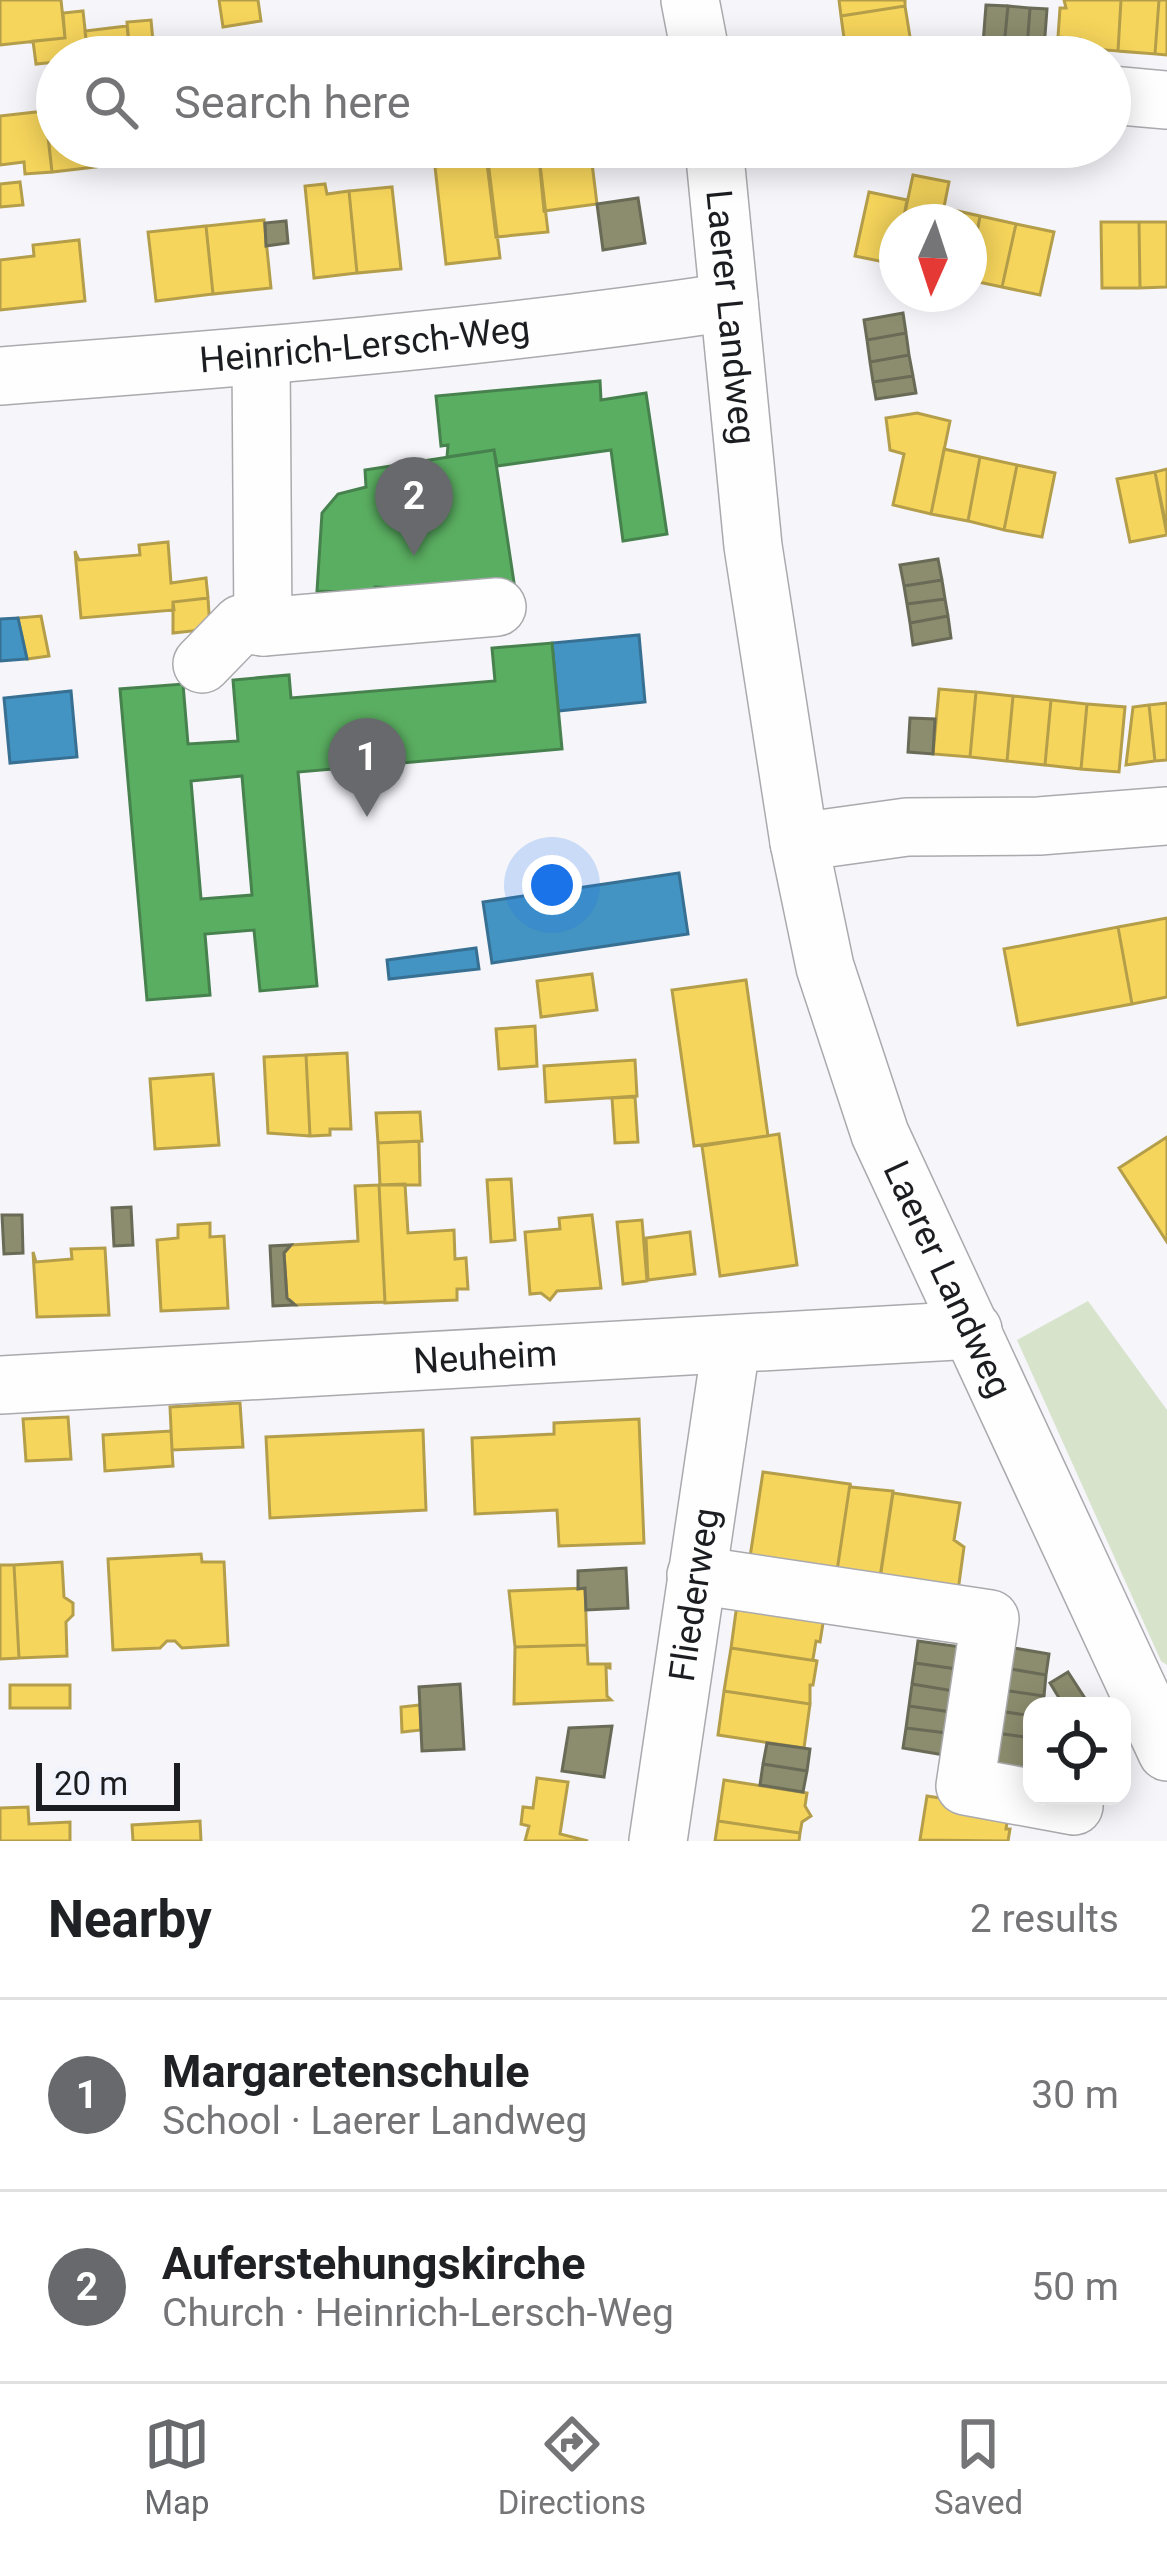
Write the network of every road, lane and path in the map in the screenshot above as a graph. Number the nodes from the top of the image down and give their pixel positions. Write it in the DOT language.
graph roads {
  1 [pos="690,0"];
  2 [pos="696,36"];
  3 [pos="1131,97"];
  4 [pos="1167,100"];
  5 [pos="716,168"];
  6 [pos="729,302"];
  7 [pos="260,357"];
  8 [pos="0,376"];
  9 [pos="497,608"];
  10 [pos="263,627"];
  11 [pos="202,664"];
  12 [pos="1165,816"];
  13 [pos="799,842"];
  14 [pos="973,1330"];
  15 [pos="731,1346"];
  16 [pos="0,1385"];
  17 [pos="696,1575"];
  18 [pos="1132,1708"];
  19 [pos="1167,1752"];
  20 [pos="1074,1814"];
  21 [pos="658,1841"];
  1 -- 2 [label="street"];
  3 -- 4 [label="street"];
  5 -- 6 [label="street, Laerer Landweg"];
  6 -- 7 [label="street, Heinrich-Lersch-Weg"];
  6 -- 13 [label="street, Laerer Landweg"];
  7 -- 8 [label="street, Heinrich-Lersch-Weg"];
  7 -- 10 [label="street"];
  9 -- 10 [label="street"];
  10 -- 11 [label="street"];
  12 -- 13 [label="street"];
  13 -- 14 [label="street, Laerer Landweg"];
  14 -- 15 [label="street, Neuheim"];
  14 -- 18 [label="street, Laerer Landweg"];
  15 -- 16 [label="street, Neuheim"];
  15 -- 17 [label="street, Fliederweg"];
  17 -- 20 [label="street"];
  17 -- 21 [label="street, Fliederweg"];
  18 -- 19 [label="street, Laerer Landweg"];
}
